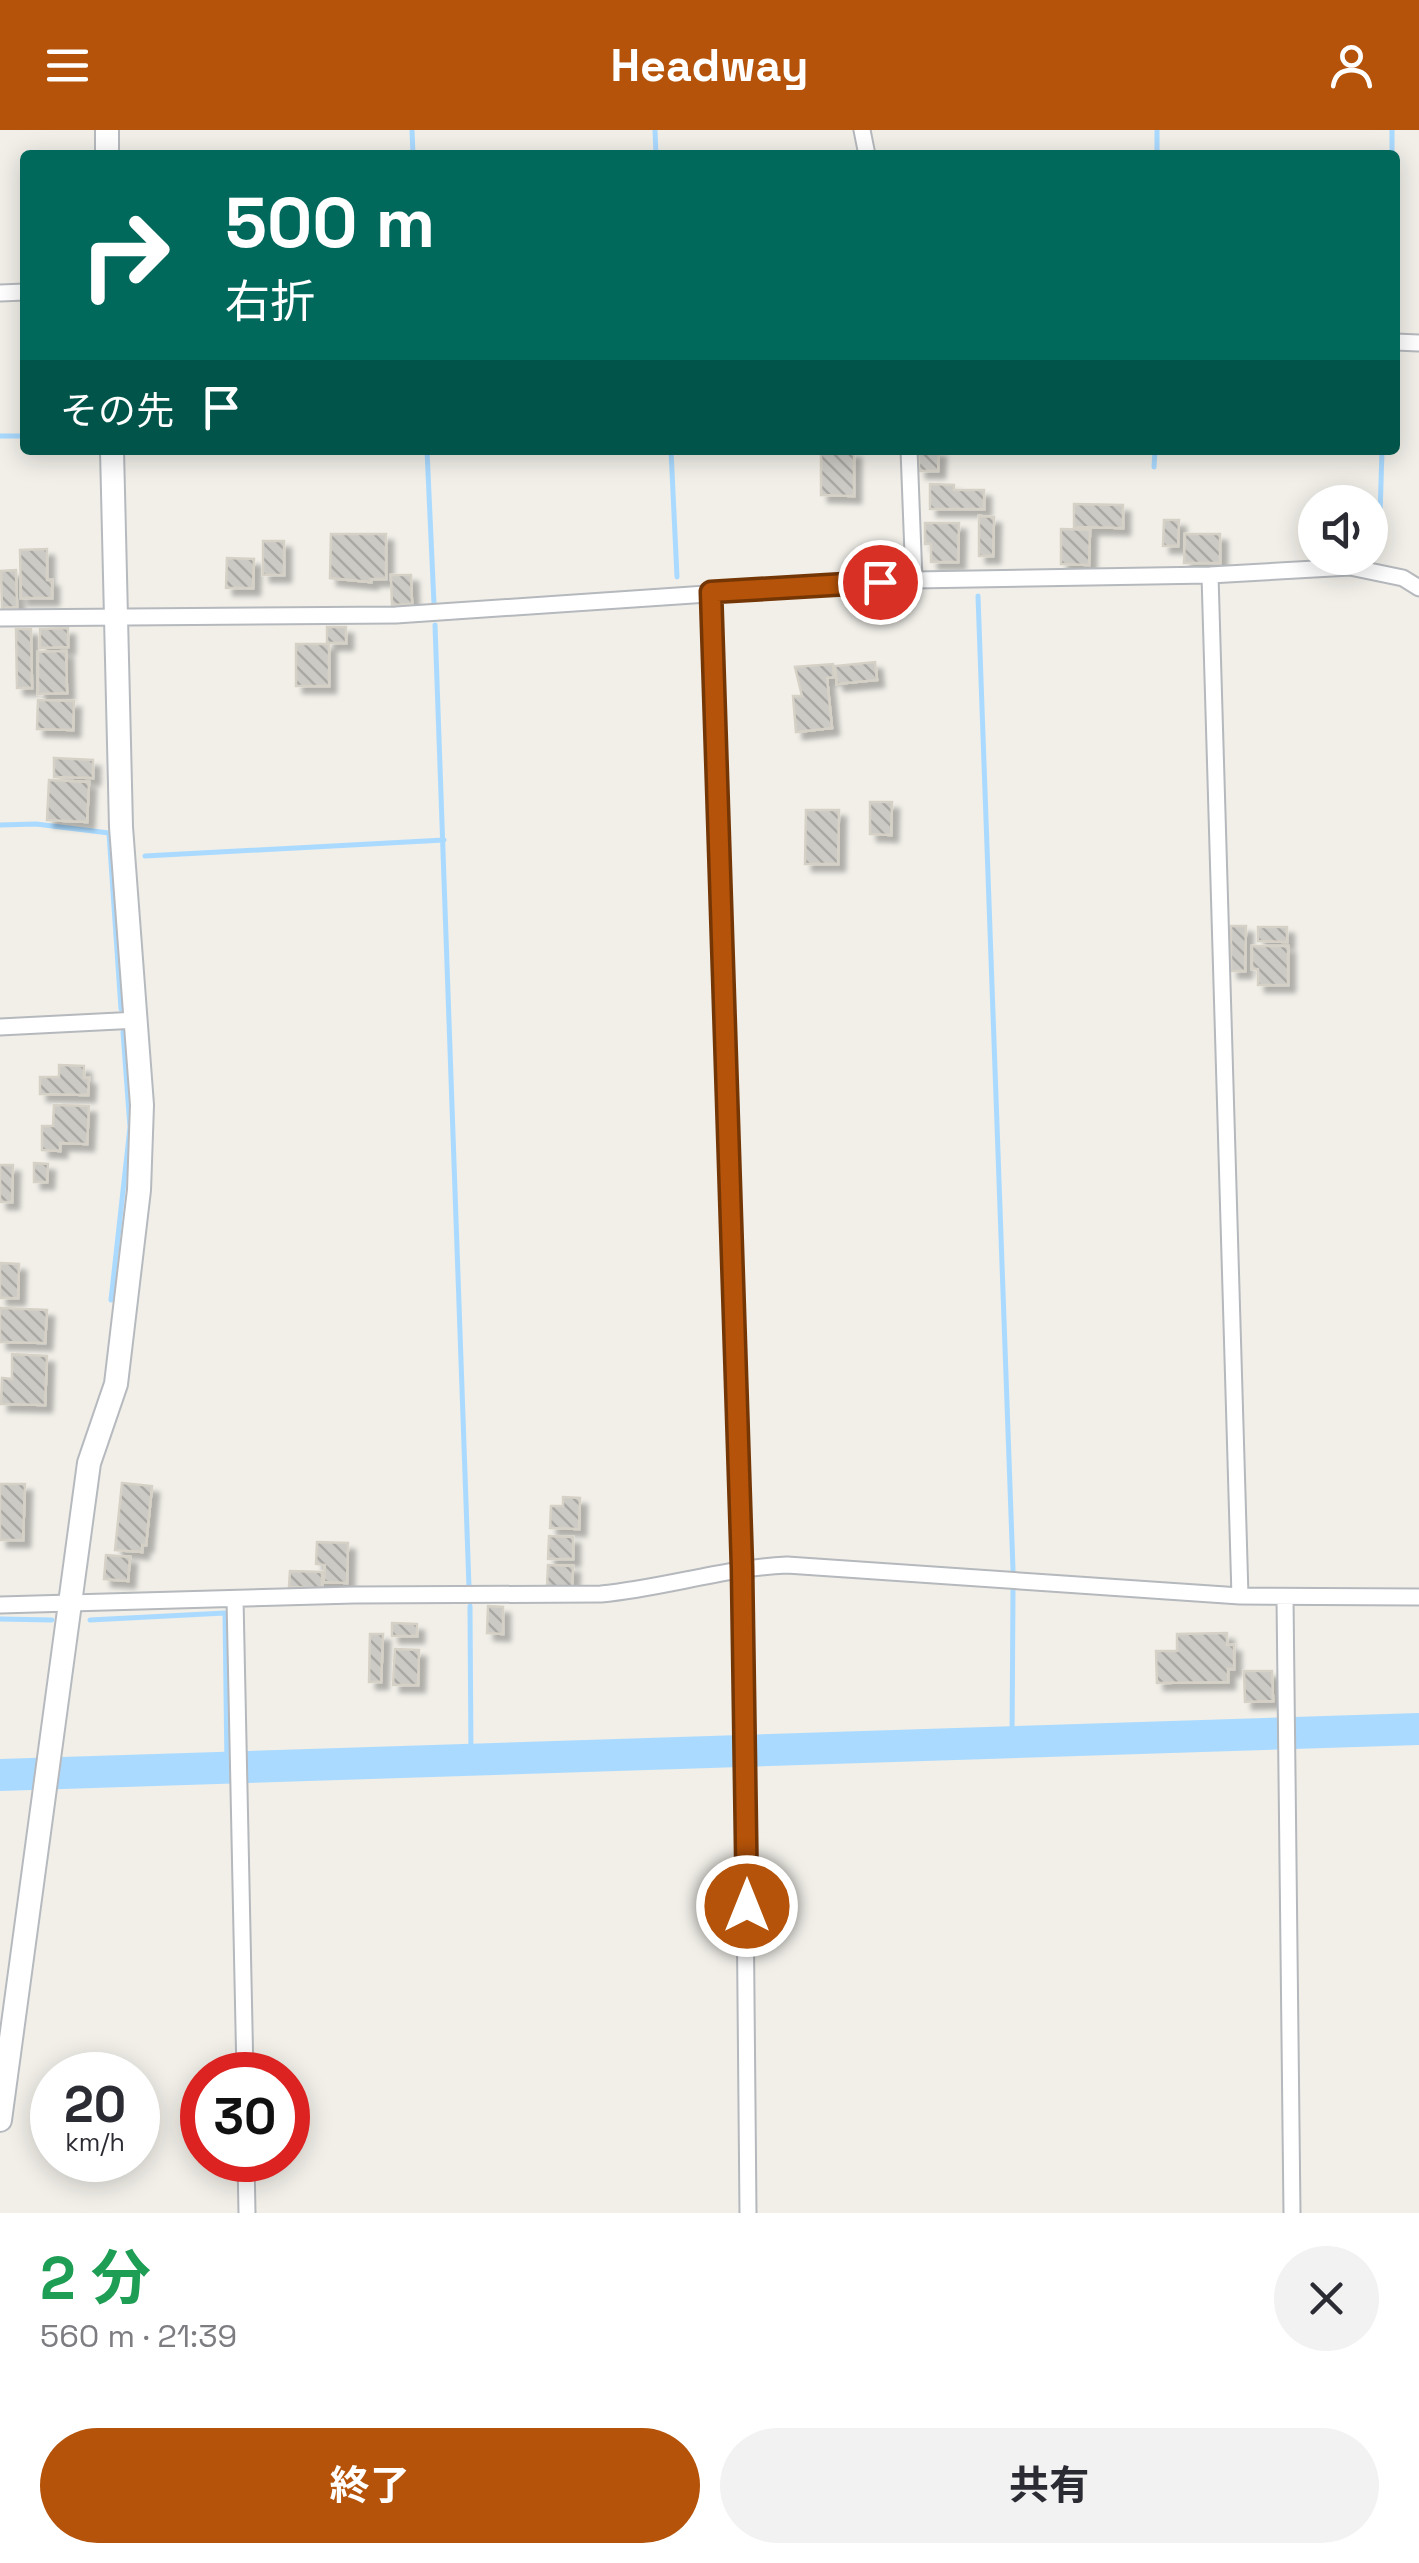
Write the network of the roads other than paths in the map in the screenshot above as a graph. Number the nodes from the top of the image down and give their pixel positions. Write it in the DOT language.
graph roads {
  1 [pos="112,455"];
  2 [pos="909,455"];
  3 [pos="1210,575"];
  4 [pos="914,580"];
  5 [pos="1419,588"];
  6 [pos="711,592"];
  7 [pos="114,617"];
  8 [pos="0,618"];
  9 [pos="138,1020"];
  10 [pos="0,1027"];
  11 [pos="742,1568"];
  12 [pos="1240,1596"];
  13 [pos="1285,1598"];
  14 [pos="1419,1598"];
  15 [pos="234,1599"];
  16 [pos="68,1604"];
  17 [pos="0,1605"];
  18 [pos="244,2052"];
  19 [pos="0,2120"];
  20 [pos="247,2182"];
  21 [pos="248,2213"];
  22 [pos="748,2213"];
  23 [pos="1292,2213"];
  1 -- 7 [label="street"];
  2 -- 4 [label="street"];
  3 -- 4 [label="street"];
  3 -- 5 [label="street"];
  3 -- 12 [label="street"];
  4 -- 6 [label="street"];
  6 -- 7 [label="street"];
  6 -- 11 [label="street"];
  7 -- 8 [label="street"];
  7 -- 9 [label="street"];
  9 -- 10 [label="street"];
  9 -- 16 [label="street"];
  11 -- 12 [label="street"];
  11 -- 15 [label="street"];
  11 -- 22 [label="street"];
  12 -- 13 [label="street"];
  13 -- 14 [label="street"];
  13 -- 23 [label="street"];
  15 -- 16 [label="street"];
  15 -- 18 [label="street"];
  16 -- 17 [label="street"];
  16 -- 19 [label="street"];
  20 -- 21 [label="street"];
}
